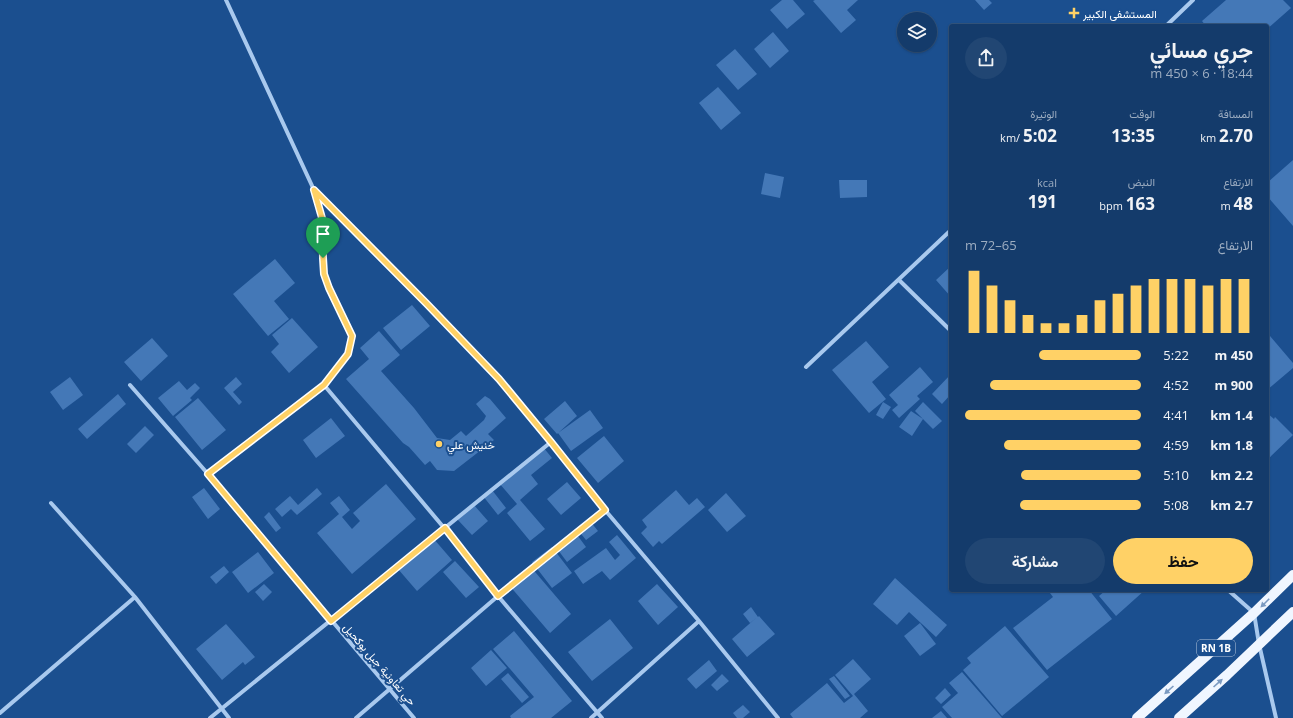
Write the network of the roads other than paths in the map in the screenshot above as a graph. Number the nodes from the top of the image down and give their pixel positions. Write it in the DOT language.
graph roads {
  1 [pos="226,0"];
  2 [pos="1193,0"];
  3 [pos="1168,24"];
  4 [pos="314,190"];
  5 [pos="949,232"];
  6 [pos="899,280"];
  7 [pos="949,328"];
  8 [pos="806,367"];
  9 [pos="324,385"];
  10 [pos="130,386"];
  11 [pos="551,442"];
  12 [pos="208,474"];
  13 [pos="51,503"];
  14 [pos="605,510"];
  15 [pos="445,528"];
  16 [pos="1293,575"];
  17 [pos="1230,592"];
  18 [pos="498,596"];
  19 [pos="134,597"];
  20 [pos="1293,612"];
  21 [pos="1254,614"];
  22 [pos="331,621"];
  23 [pos="699,621"];
  24 [pos="1259,644"];
  25 [pos="390,689"];
  26 [pos="221,708"];
  27 [pos="0,713"];
  28 [pos="598,713"];
  29 [pos="210,718"];
  30 [pos="230,718"];
  31 [pos="356,718"];
  32 [pos="414,718"];
  33 [pos="591,718"];
  34 [pos="602,718"];
  35 [pos="778,718"];
  36 [pos="1137,718"];
  37 [pos="1179,718"];
  38 [pos="1276,718"];
  1 -- 4 [label="street"];
  2 -- 3 [label="street"];
  4 -- 9 [label="street"];
  4 -- 11 [label="street"];
  5 -- 6 [label="street"];
  6 -- 7 [label="street"];
  6 -- 8 [label="street"];
  9 -- 12 [label="street"];
  9 -- 15 [label="street"];
  10 -- 12 [label="street, حي تعاونية جبل بوكحيل"];
  11 -- 14 [label="street"];
  11 -- 15 [label="street"];
  12 -- 22 [label="street, حي تعاونية جبل بوكحيل"];
  13 -- 19 [label="street"];
  14 -- 18 [label="street"];
  14 -- 23 [label="street"];
  15 -- 18 [label="street"];
  15 -- 22 [label="street"];
  16 -- 21 [label="main road, RN 1B, one-way"];
  17 -- 21 [label="street"];
  18 -- 25 [label="street"];
  18 -- 28 [label="street"];
  19 -- 26 [label="street"];
  19 -- 27 [label="street"];
  20 -- 24 [label="main road, RN 1B"];
  21 -- 24 [label="street"];
  21 -- 36 [label="main road, RN 1B, one-way"];
  22 -- 25 [label="street, حي تعاونية جبل بوكحيل"];
  22 -- 26 [label="street"];
  23 -- 28 [label="street"];
  23 -- 35 [label="street"];
  37 -- 24 [label="main road, RN 1B, one-way"];
  24 -- 38 [label="street"];
  25 -- 31 [label="street"];
  25 -- 32 [label="street, حي تعاونية جبل بوكحيل"];
  26 -- 29 [label="street"];
  26 -- 30 [label="street"];
  28 -- 33 [label="street"];
  28 -- 34 [label="street"];
}
